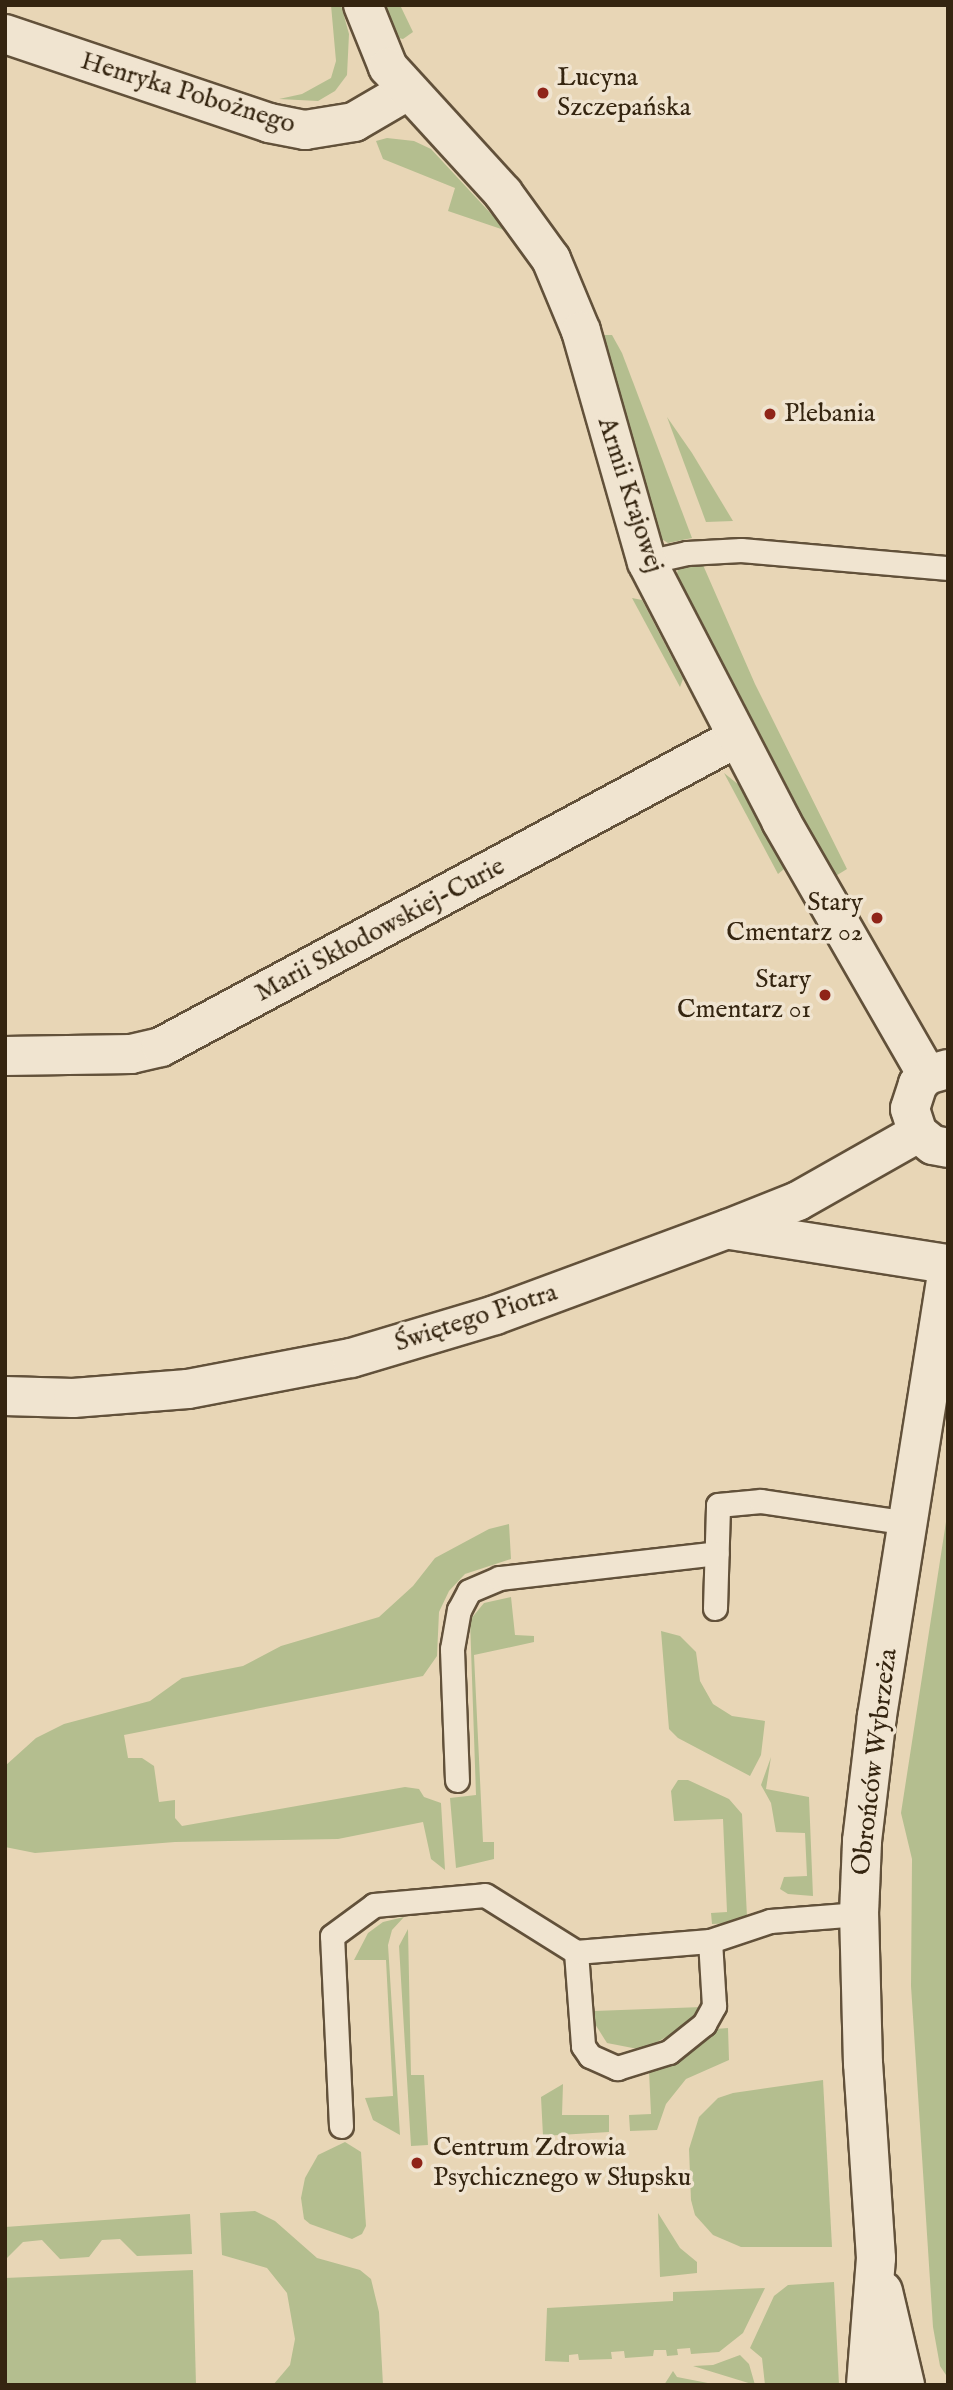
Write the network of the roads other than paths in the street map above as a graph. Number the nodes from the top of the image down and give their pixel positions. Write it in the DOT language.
graph roads {
  1 [pos="363,5"];
  2 [pos="5,34"];
  3 [pos="407,91"];
  4 [pos="647,562"];
  5 [pos="948,568"];
  6 [pos="736,738"];
  7 [pos="5,1056"];
  8 [pos="937,1072"];
  9 [pos="933,1140"];
  10 [pos="728,1229"];
  11 [pos="948,1264"];
  12 [pos="948,1270"];
  13 [pos="5,1396"];
  14 [pos="908,1523"];
  15 [pos="717,1553"];
  16 [pos="715,1608"];
  17 [pos="457,1780"];
  18 [pos="859,1914"];
  19 [pos="710,1941"];
  20 [pos="576,1952"];
  21 [pos="341,2126"];
  22 [pos="876,2258"];
  23 [pos="866,2385"];
  24 [pos="905,2385"];
  1 -- 3 [label="street, Armii Krajowej"];
  2 -- 3 [label="street, Henryka Pobożnego"];
  3 -- 4 [label="street, Armii Krajowej"];
  4 -- 5 [label="lane"];
  4 -- 6 [label="street, Armii Krajowej"];
  6 -- 7 [label="street, Marii Skłodowskiej-Curie"];
  6 -- 8 [label="street, Armii Krajowej"];
  8 -- 9 [label="street"];
  9 -- 10 [label="street, Świętego Piotra"];
  10 -- 11 [label="street"];
  10 -- 13 [label="street, Świętego Piotra"];
  12 -- 14 [label="street, Obrońców Wybrzeża"];
  14 -- 15 [label="lane"];
  14 -- 18 [label="street, Obrońców Wybrzeża"];
  15 -- 16 [label="lane"];
  15 -- 17 [label="lane"];
  18 -- 19 [label="lane"];
  18 -- 22 [label="street, Obrońców Wybrzeża"];
  19 -- 20 [label="lane"];
  19 -- 20 [label="lane"];
  20 -- 21 [label="lane"];
  22 -- 23 [label="street, Obrońców Wybrzeża"];
  22 -- 24 [label="street, Obrońców Wybrzeża"];
}
